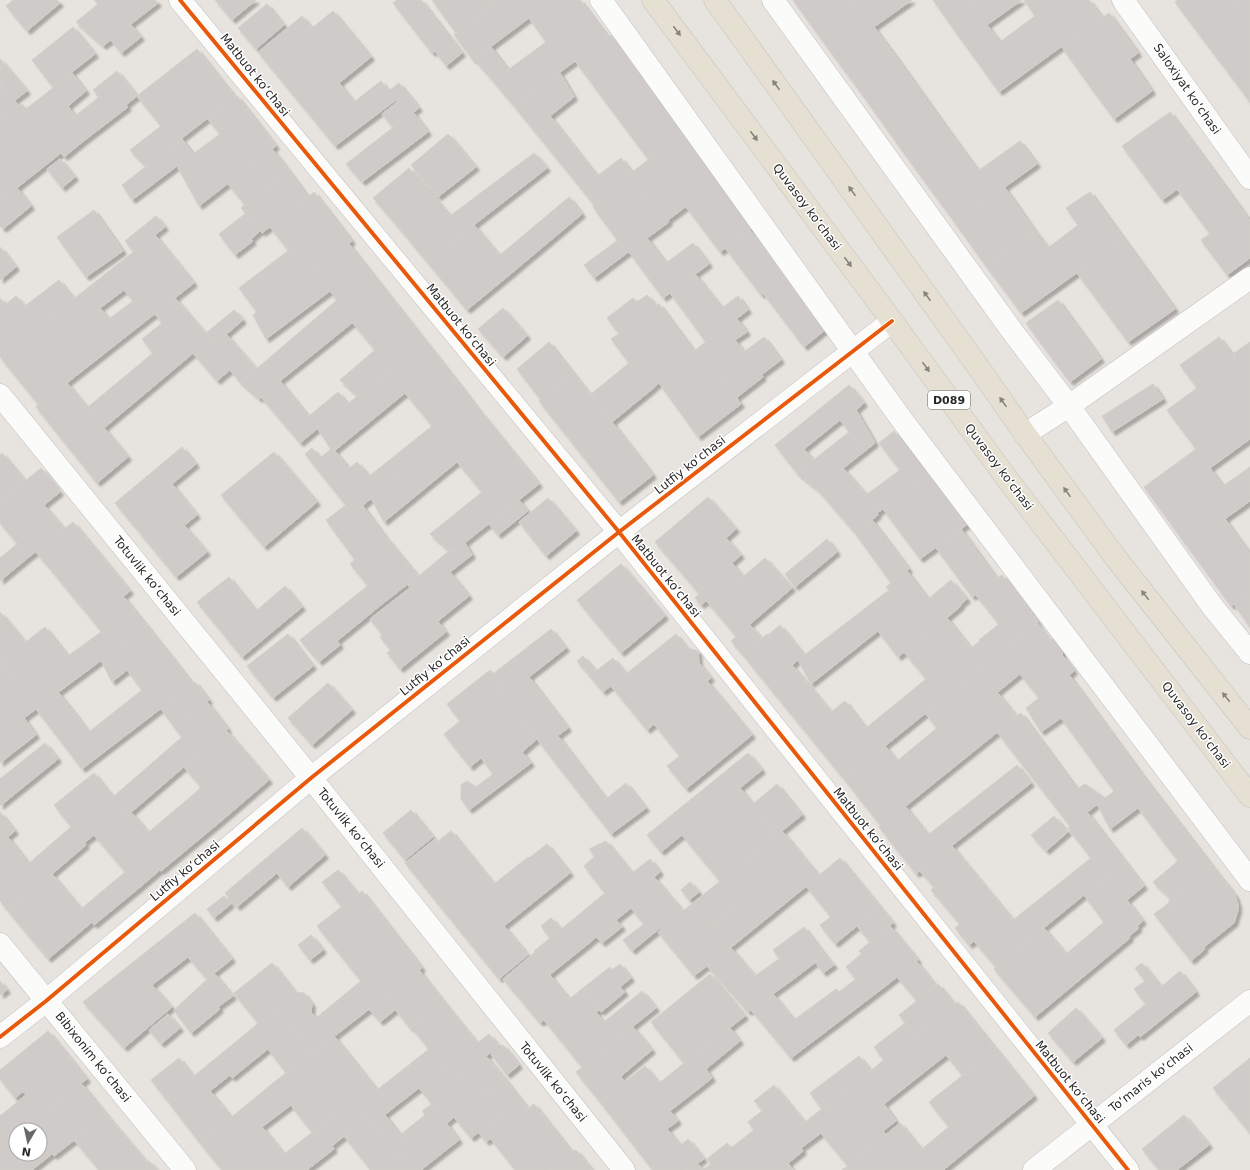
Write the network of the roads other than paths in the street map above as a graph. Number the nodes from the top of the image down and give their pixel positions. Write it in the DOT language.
graph roads {
  1 [pos="180,0"];
  2 [pos="601,0"];
  3 [pos="653,0"];
  4 [pos="714,0"];
  5 [pos="773,0"];
  6 [pos="1124,0"];
  7 [pos="1250,178"];
  8 [pos="1250,278"];
  9 [pos="892,321"];
  10 [pos="853,351"];
  11 [pos="0,395"];
  12 [pos="1068,406"];
  13 [pos="1025,434"];
  14 [pos="618,532"];
  15 [pos="1250,653"];
  16 [pos="1250,728"];
  17 [pos="311,778"];
  18 [pos="1250,796"];
  19 [pos="1250,880"];
  20 [pos="0,944"];
  21 [pos="46,1001"];
  22 [pos="1250,1001"];
  23 [pos="0,1037"];
  24 [pos="1091,1124"];
  25 [pos="185,1170"];
  26 [pos="624,1170"];
  27 [pos="1034,1170"];
  28 [pos="1128,1170"];
  1 -- 14 [label="street, Matbuot koʻchasi"];
  2 -- 10 [label="street"];
  3 -- 9 [label="main road, Quvasoy koʻchasi / D089, one-way"];
  13 -- 4 [label="main road, one-way"];
  5 -- 12 [label="street"];
  6 -- 7 [label="street, Saloxiyat koʻchasi"];
  8 -- 12 [label="street"];
  9 -- 10 [label="street, Lutfiy koʻchasi"];
  9 -- 18 [label="main road, Quvasoy koʻchasi / D089, one-way"];
  10 -- 14 [label="street, Lutfiy koʻchasi"];
  10 -- 19 [label="street"];
  11 -- 17 [label="street, Totuvlik koʻchasi"];
  12 -- 13 [label="street"];
  12 -- 15 [label="street"];
  16 -- 13 [label="main road, one-way"];
  14 -- 17 [label="street, Lutfiy koʻchasi"];
  14 -- 24 [label="street, Matbuot koʻchasi"];
  17 -- 21 [label="street, Lutfiy koʻchasi"];
  17 -- 26 [label="street, Totuvlik koʻchasi"];
  20 -- 21 [label="street, Bibixonim koʻchasi"];
  21 -- 23 [label="street, Lutfiy koʻchasi"];
  21 -- 25 [label="street, Bibixonim koʻchasi"];
  22 -- 24 [label="street, Toʻmaris koʻchasi"];
  24 -- 27 [label="street, Toʻmaris koʻchasi"];
  24 -- 28 [label="street, Matbuot koʻchasi"];
}
